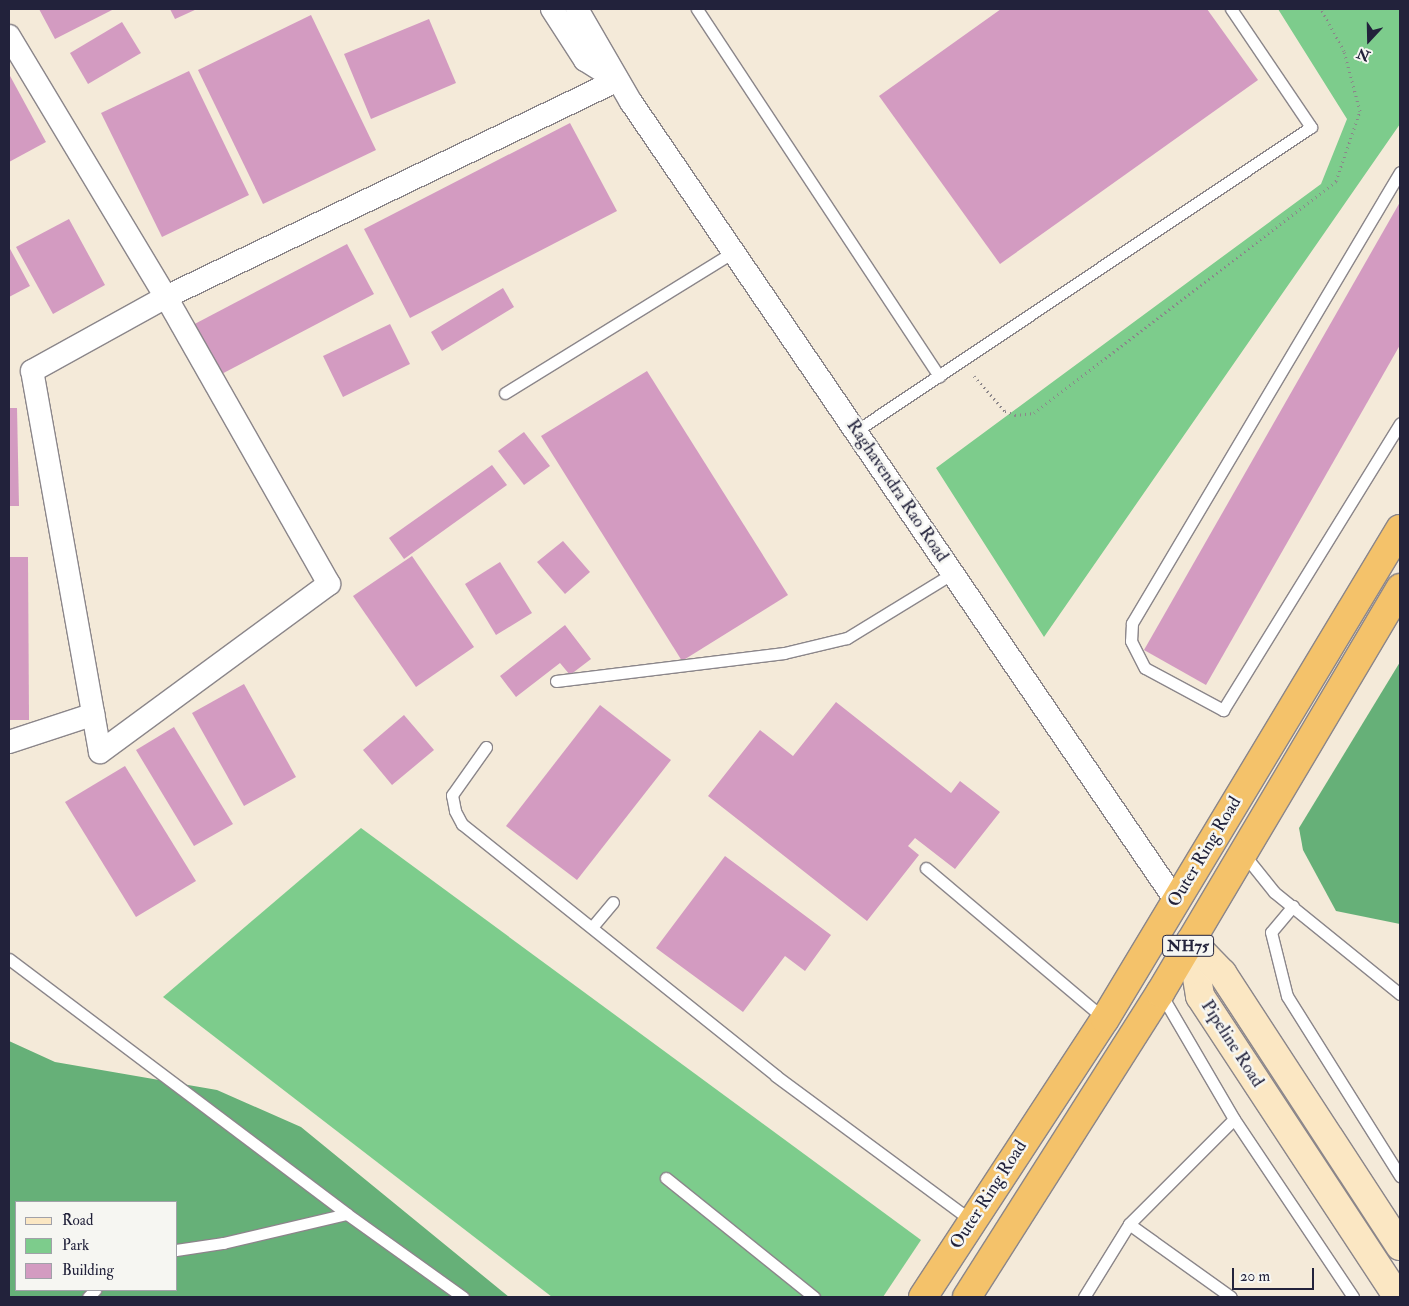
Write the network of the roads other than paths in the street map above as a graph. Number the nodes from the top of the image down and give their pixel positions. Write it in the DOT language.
graph roads {
  1 [pos="552,9"];
  2 [pos="577,9"];
  3 [pos="697,9"];
  4 [pos="1231,9"];
  5 [pos="9,36"];
  6 [pos="618,80"];
  7 [pos="1400,172"];
  8 [pos="733,252"];
  9 [pos="166,297"];
  10 [pos="939,376"];
  11 [pos="505,393"];
  12 [pos="1400,424"];
  13 [pos="856,431"];
  14 [pos="1400,529"];
  15 [pos="953,573"];
  16 [pos="1400,588"];
  17 [pos="556,681"];
  18 [pos="94,714"];
  19 [pos="9,742"];
  20 [pos="486,747"];
  21 [pos="1242,852"];
  22 [pos="926,868"];
  23 [pos="1176,901"];
  24 [pos="613,902"];
  25 [pos="1293,906"];
  26 [pos="593,926"];
  27 [pos="1191,942"];
  28 [pos="9,959"];
  29 [pos="1160,993"];
  30 [pos="1400,994"];
  31 [pos="1105,1019"];
  32 [pos="1276,1056"];
  33 [pos="1250,1073"];
  34 [pos="1234,1119"];
  35 [pos="1400,1176"];
  36 [pos="666,1178"];
  37 [pos="347,1214"];
  38 [pos="972,1221"];
  39 [pos="1129,1224"];
  40 [pos="1400,1246"];
  41 [pos="178,1250"];
  42 [pos="463,1297"];
  43 [pos="814,1297"];
  44 [pos="923,1297"];
  45 [pos="967,1297"];
  46 [pos="1084,1297"];
  47 [pos="1231,1297"];
  48 [pos="1353,1297"];
  49 [pos="1398,1297"];
  1 -- 6 [label="street, Raghavendra Rao Road"];
  2 -- 6 [label="street, Raghavendra Rao Road"];
  3 -- 10 [label="lane"];
  4 -- 10 [label="lane"];
  5 -- 9 [label="street"];
  6 -- 8 [label="street, Raghavendra Rao Road"];
  6 -- 9 [label="street"];
  7 -- 12 [label="lane"];
  8 -- 11 [label="lane"];
  8 -- 13 [label="street, Raghavendra Rao Road"];
  9 -- 18 [label="street"];
  9 -- 18 [label="street"];
  10 -- 13 [label="lane"];
  13 -- 15 [label="street, Raghavendra Rao Road"];
  14 -- 23 [label="highway, Outer Ring Road / NH75"];
  15 -- 17 [label="lane"];
  15 -- 23 [label="street, Raghavendra Rao Road"];
  16 -- 21 [label="highway, Outer Ring Road / NH75"];
  18 -- 19 [label="street"];
  20 -- 26 [label="lane"];
  21 -- 25 [label="lane"];
  21 -- 27 [label="highway, Outer Ring Road / NH75"];
  22 -- 31 [label="lane"];
  23 -- 31 [label="highway, Outer Ring Road / NH75"];
  24 -- 26 [label="lane"];
  25 -- 30 [label="lane"];
  25 -- 35 [label="lane"];
  26 -- 38 [label="lane"];
  27 -- 29 [label="highway, Outer Ring Road / NH75"];
  27 -- 32 [label="main road, Pipeline Road"];
  27 -- 33 [label="main road, Pipeline Road"];
  28 -- 37 [label="lane"];
  29 -- 34 [label="lane"];
  29 -- 45 [label="highway, Outer Ring Road / NH75"];
  31 -- 38 [label="highway, Outer Ring Road / NH75"];
  32 -- 33 [label="main road"];
  32 -- 40 [label="main road, Pipeline Road"];
  33 -- 49 [label="main road, Pipeline Road"];
  34 -- 39 [label="lane"];
  34 -- 48 [label="lane"];
  36 -- 43 [label="lane"];
  37 -- 41 [label="lane"];
  37 -- 42 [label="lane"];
  38 -- 44 [label="highway, Outer Ring Road / NH75"];
  39 -- 46 [label="lane"];
  39 -- 47 [label="lane"];
}
